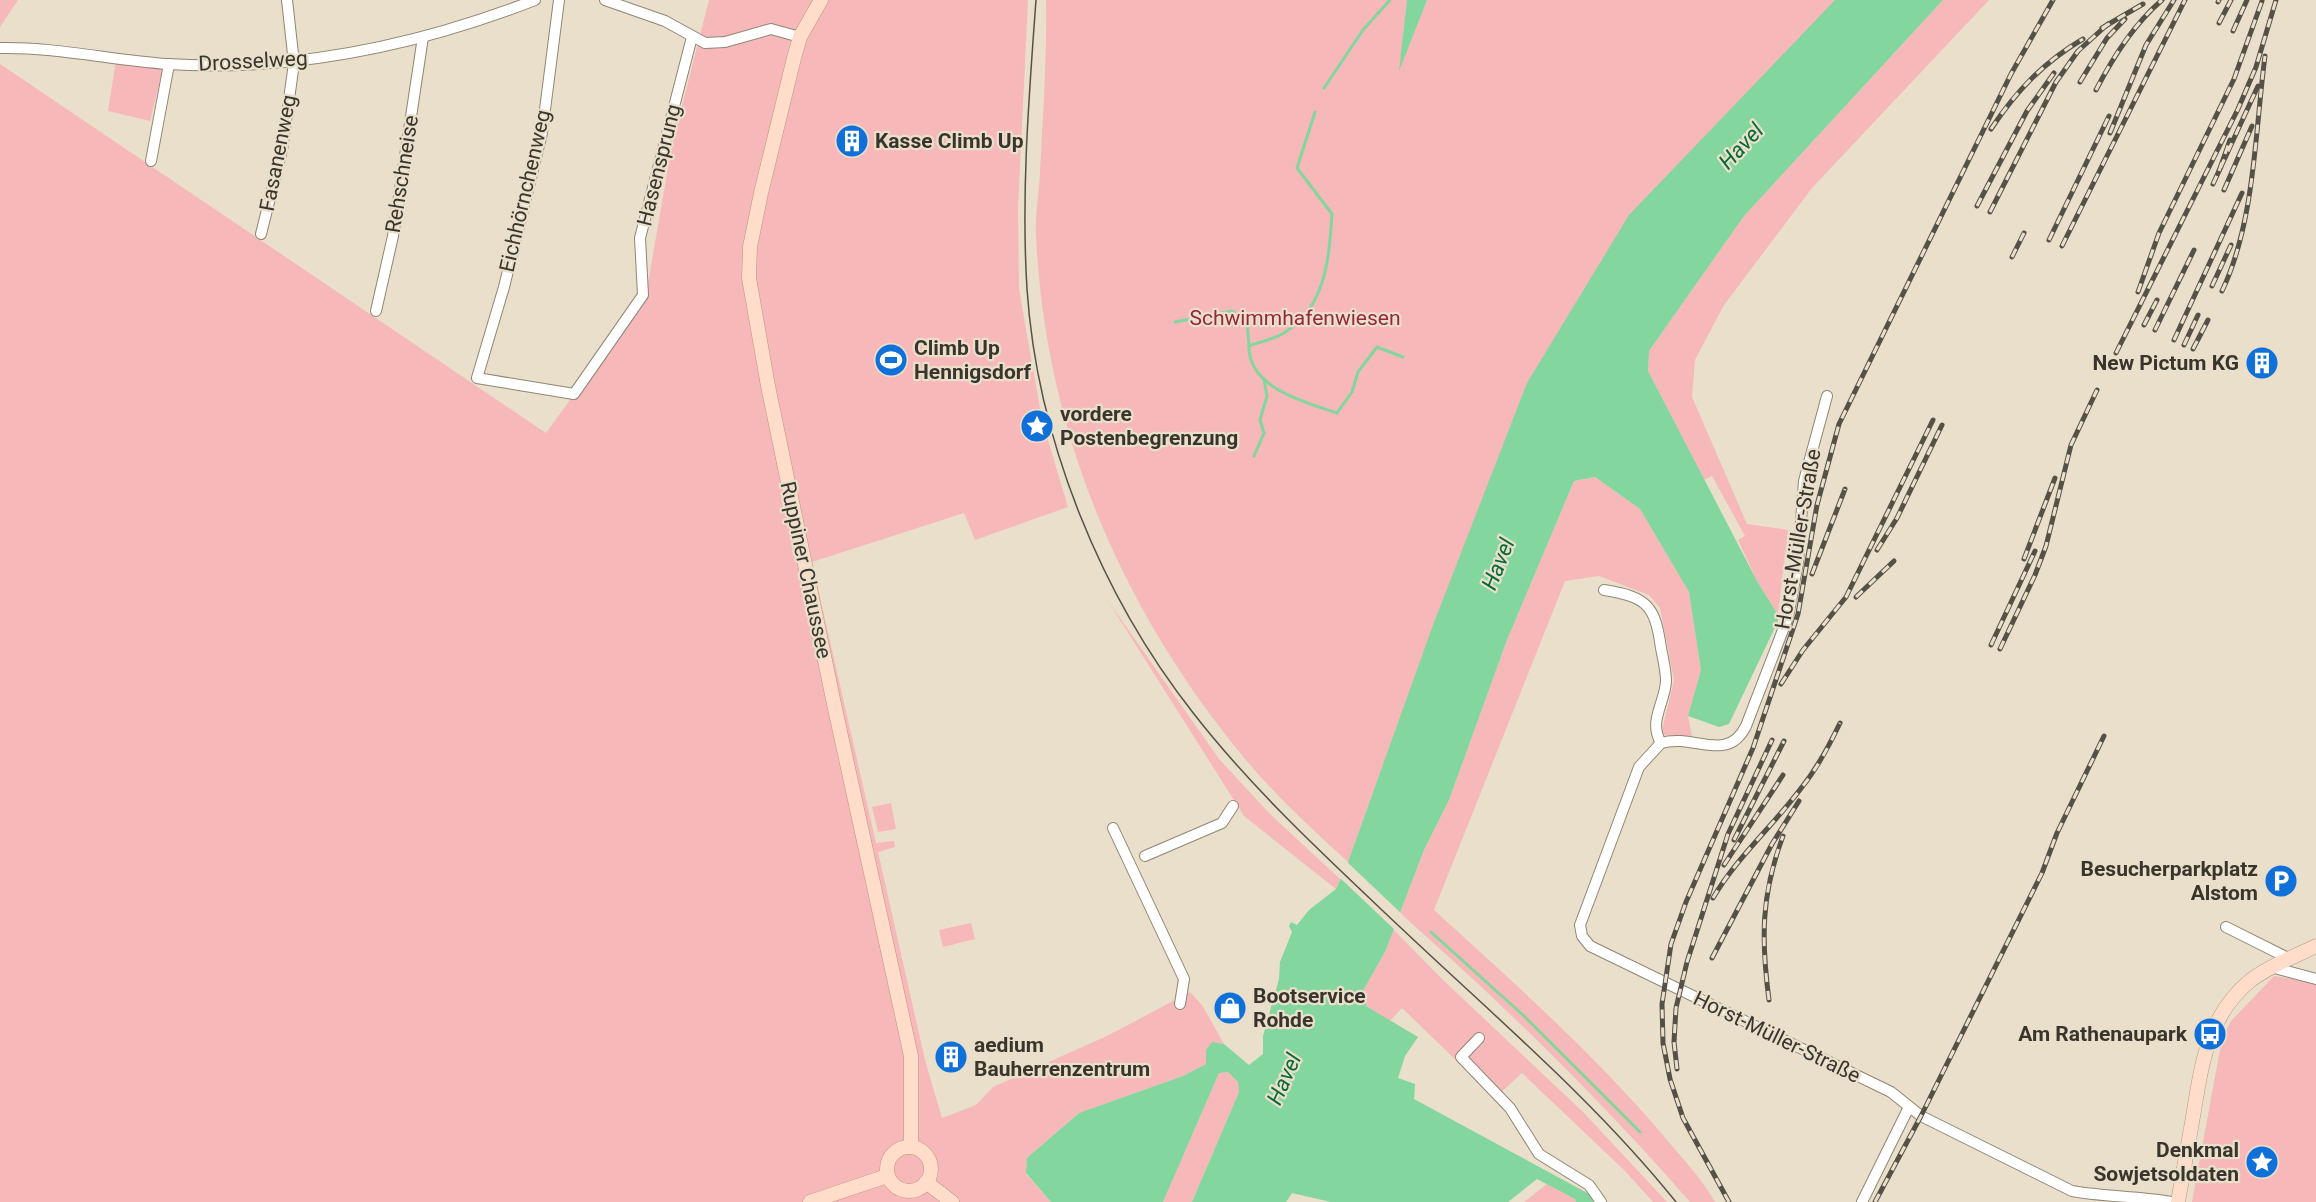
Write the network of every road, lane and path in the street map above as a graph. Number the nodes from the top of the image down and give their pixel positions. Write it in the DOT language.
graph roads {
  1 [pos="287,0"];
  2 [pos="535,0"];
  3 [pos="559,0"];
  4 [pos="605,0"];
  5 [pos="821,0"];
  6 [pos="423,37"];
  7 [pos="692,37"];
  8 [pos="800,37"];
  9 [pos="0,48"];
  10 [pos="294,63"];
  11 [pos="169,64"];
  12 [pos="151,160"];
  13 [pos="261,234"];
  14 [pos="644,295"];
  15 [pos="376,311"];
  16 [pos="1827,396"];
  17 [pos="1604,590"];
  18 [pos="1661,743"];
  19 [pos="1233,806"];
  20 [pos="1113,828"];
  21 [pos="1145,856"];
  22 [pos="2226,927"];
  23 [pos="2316,946"];
  24 [pos="2288,958"];
  25 [pos="2271,967"];
  26 [pos="2316,979"];
  27 [pos="1180,1004"];
  28 [pos="1479,1038"];
  29 [pos="1909,1107"];
  30 [pos="911,1146"];
  31 [pos="888,1176"];
  32 [pos="926,1182"];
  33 [pos="810,1202"];
  34 [pos="952,1202"];
  35 [pos="1601,1202"];
  36 [pos="1862,1202"];
  37 [pos="2171,1202"];
  38 [pos="2178,1202"];
  1 -- 10 [label="street, Fasanenweg"];
  2 -- 6 [label="street, Drosselweg"];
  3 -- 14 [label="street, Eichhörnchenweg"];
  4 -- 7 [label="street"];
  5 -- 8 [label="main road, Ruppiner Chaussee"];
  6 -- 10 [label="street, Drosselweg"];
  6 -- 15 [label="street, Rehschneise"];
  7 -- 8 [label="street"];
  7 -- 14 [label="street, Hasensprung"];
  8 -- 30 [label="main road, Ruppiner Chaussee"];
  9 -- 11 [label="street, Drosselweg"];
  10 -- 11 [label="street, Drosselweg"];
  10 -- 13 [label="street, Fasanenweg"];
  11 -- 12 [label="street"];
  16 -- 18 [label="street, Horst-Müller-Straße"];
  17 -- 18 [label="street"];
  18 -- 29 [label="street, Horst-Müller-Straße"];
  19 -- 21 [label="street"];
  20 -- 27 [label="street"];
  22 -- 24 [label="street"];
  23 -- 24 [label="main road"];
  24 -- 25 [label="main road"];
  25 -- 26 [label="street"];
  25 -- 38 [label="main road"];
  28 -- 35 [label="street"];
  29 -- 36 [label="street"];
  29 -- 37 [label="street, Horst-Müller-Straße"];
  30 -- 31 [label="main road"];
  30 -- 32 [label="main road"];
  31 -- 32 [label="main road"];
  31 -- 33 [label="main road"];
  32 -- 34 [label="main road"];
}
